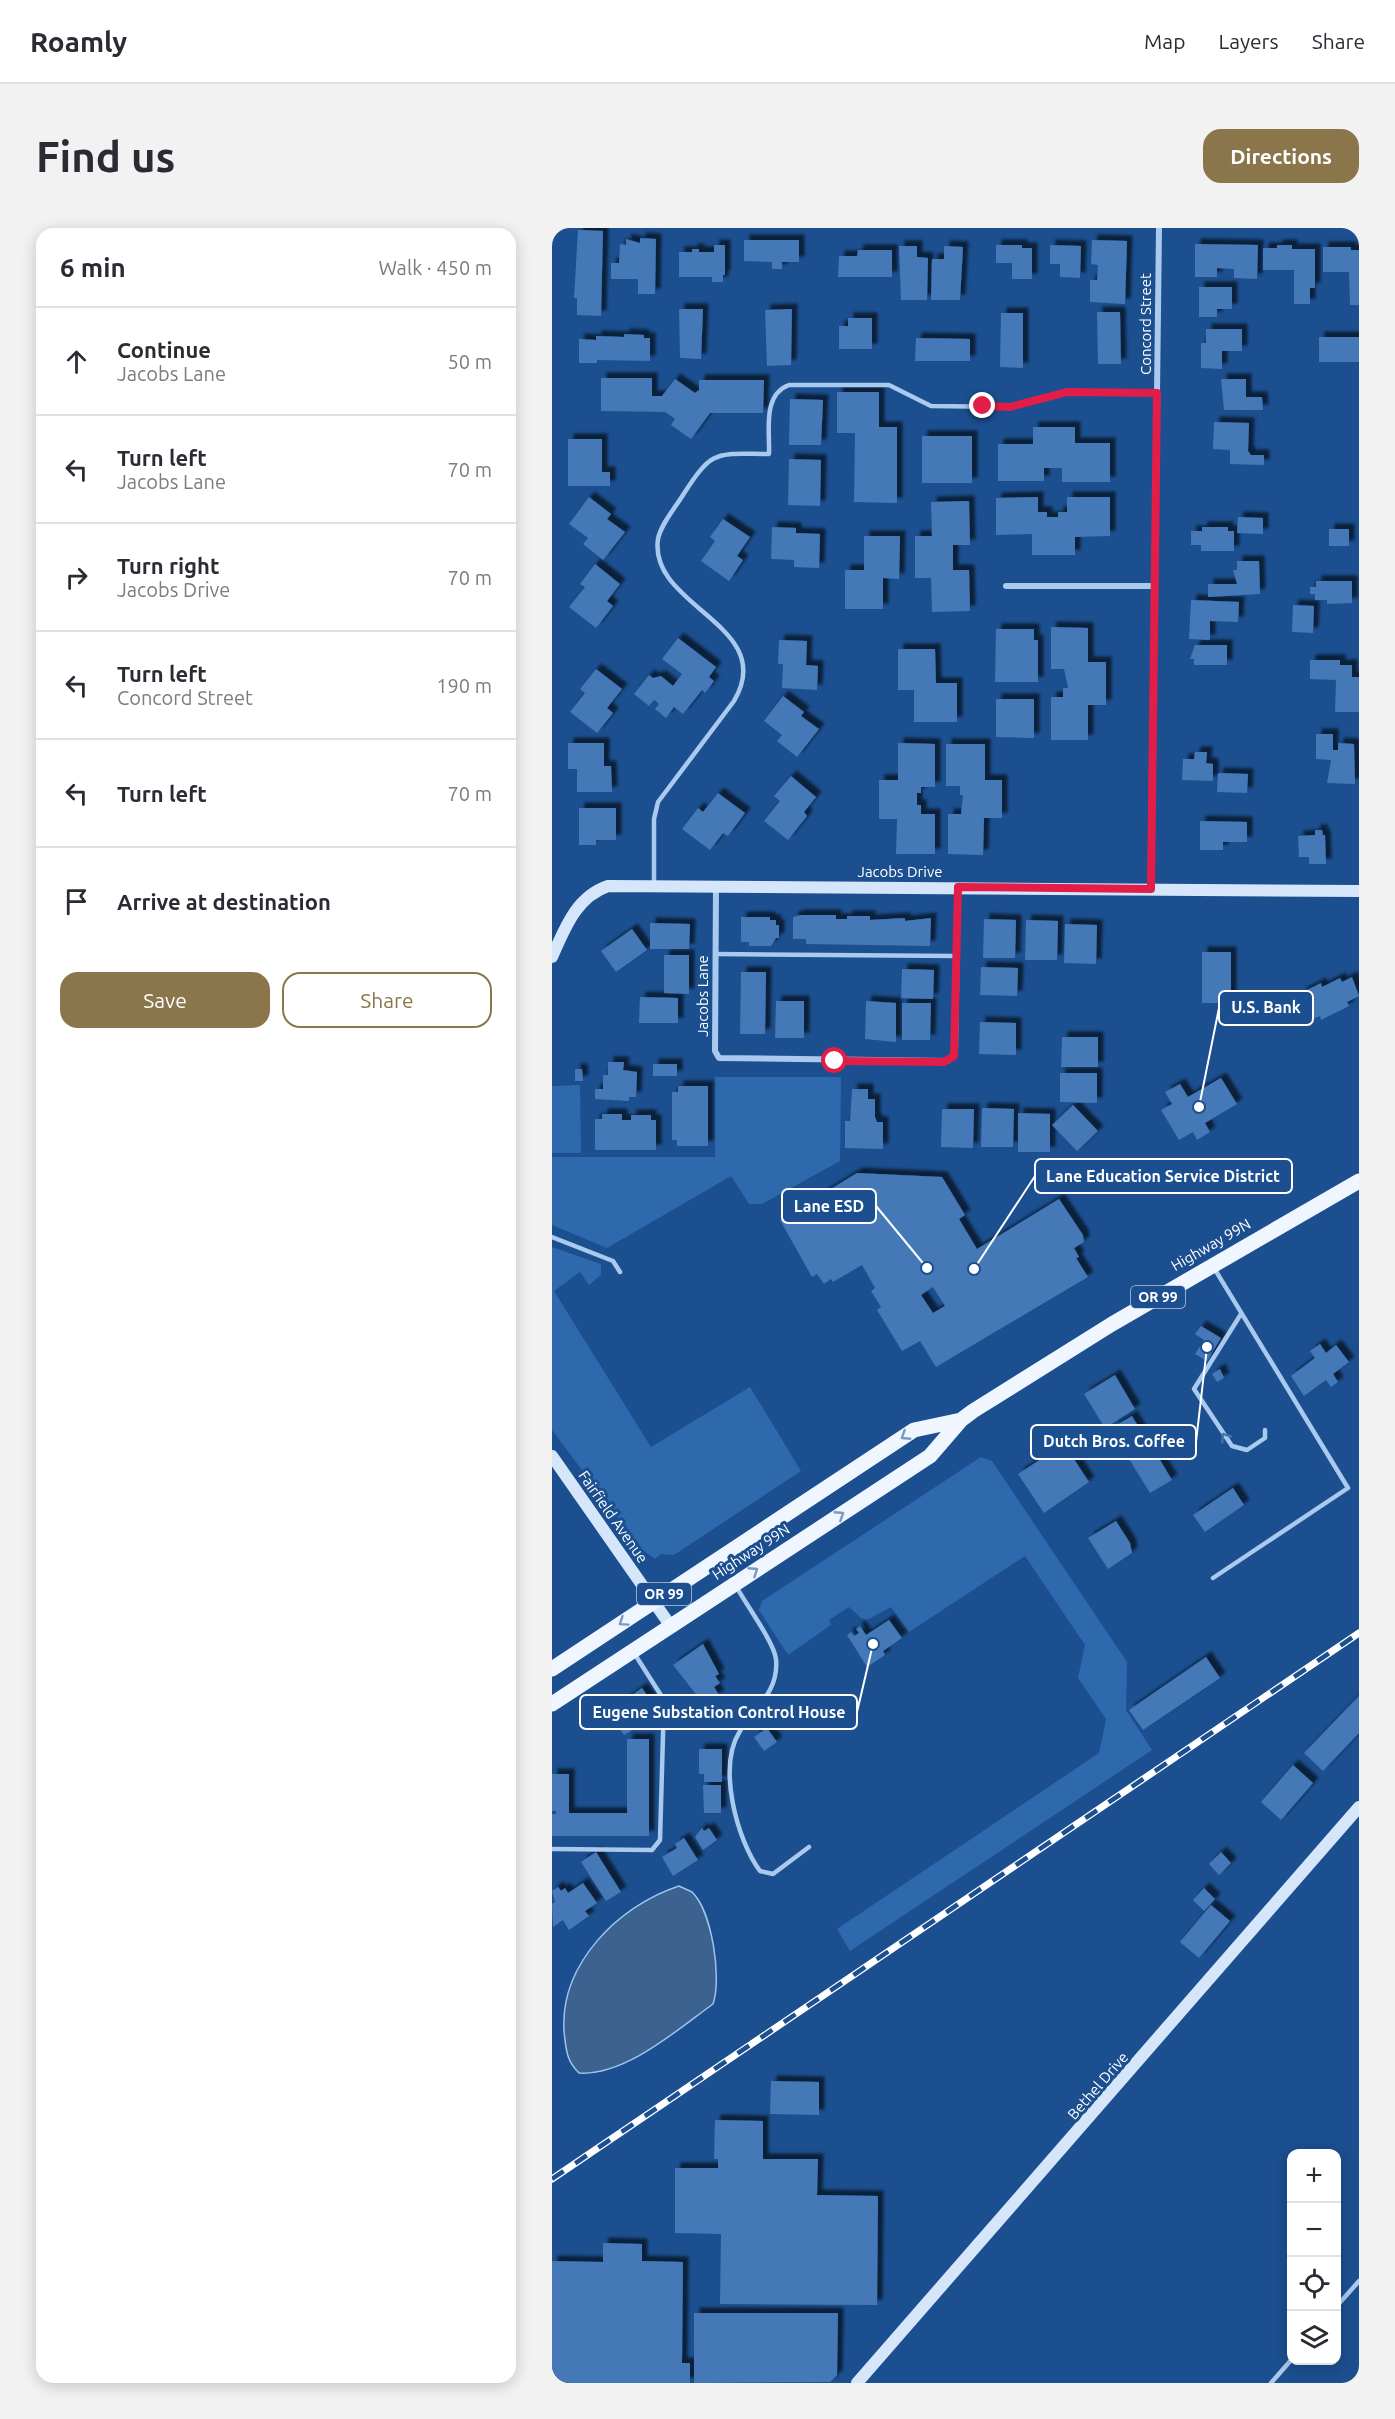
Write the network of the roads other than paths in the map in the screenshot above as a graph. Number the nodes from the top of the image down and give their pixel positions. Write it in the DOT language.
graph roads {
  1 [pos="1159,228"];
  2 [pos="1157,393"];
  3 [pos="1006,586"];
  4 [pos="1155,586"];
  5 [pos="654,885"];
  6 [pos="716,885"];
  7 [pos="958,887"];
  8 [pos="1151,889"];
  9 [pos="1359,891"];
  10 [pos="716,954"];
  11 [pos="957,956"];
  12 [pos="552,957"];
  13 [pos="1359,1181"];
  14 [pos="552,1237"];
  15 [pos="1212,1265"];
  16 [pos="620,1272"];
  17 [pos="1241,1314"];
  18 [pos="961,1420"];
  19 [pos="1264,1430"];
  20 [pos="552,1456"];
  21 [pos="1213,1578"];
  22 [pos="735,1584"];
  23 [pos="653,1601"];
  24 [pos="670,1625"];
  25 [pos="632,1650"];
  26 [pos="552,1669"];
  27 [pos="552,1704"];
  28 [pos="1359,1807"];
  29 [pos="809,1847"];
  30 [pos="552,1849"];
  31 [pos="1359,2281"];
  32 [pos="1341,2301"];
  33 [pos="1287,2365"];
  34 [pos="857,2383"];
  35 [pos="1271,2383"];
  1 -- 2 [label="street, Concord Street"];
  2 -- 4 [label="street, Concord Street"];
  2 -- 5 [label="lane"];
  3 -- 4 [label="street"];
  4 -- 8 [label="street, Concord Street"];
  5 -- 6 [label="street, Jacobs Drive"];
  5 -- 12 [label="street, Jacobs Drive"];
  6 -- 7 [label="street, Jacobs Drive"];
  6 -- 10 [label="street, Jacobs Lane"];
  7 -- 8 [label="street, Jacobs Drive"];
  7 -- 11 [label="street, Jacobs Lane"];
  8 -- 9 [label="street, Jacobs Drive"];
  10 -- 11 [label="lane"];
  10 -- 11 [label="street, Jacobs Lane"];
  13 -- 15 [label="main road, Highway 99N / OR 99"];
  14 -- 16 [label="lane"];
  15 -- 17 [label="lane"];
  15 -- 18 [label="main road, Highway 99N / OR 99"];
  19 -- 17 [label="lane, one-way"];
  17 -- 21 [label="lane"];
  22 -- 18 [label="main road, Highway 99N / OR 99, one-way"];
  18 -- 23 [label="main road, Highway 99N / OR 99, one-way"];
  20 -- 23 [label="street, Fairfield Avenue"];
  22 -- 24 [label="main road, Highway 99N / OR 99"];
  22 -- 29 [label="lane"];
  23 -- 24 [label="street, Fairfield Avenue"];
  23 -- 26 [label="main road, Highway 99N / OR 99, one-way"];
  24 -- 25 [label="main road, Highway 99N / OR 99"];
  25 -- 27 [label="main road, Highway 99N / OR 99"];
  25 -- 30 [label="lane"];
  28 -- 34 [label="street, Bethel Drive"];
  31 -- 32 [label="lane"];
  33 -- 35 [label="lane"];
}
